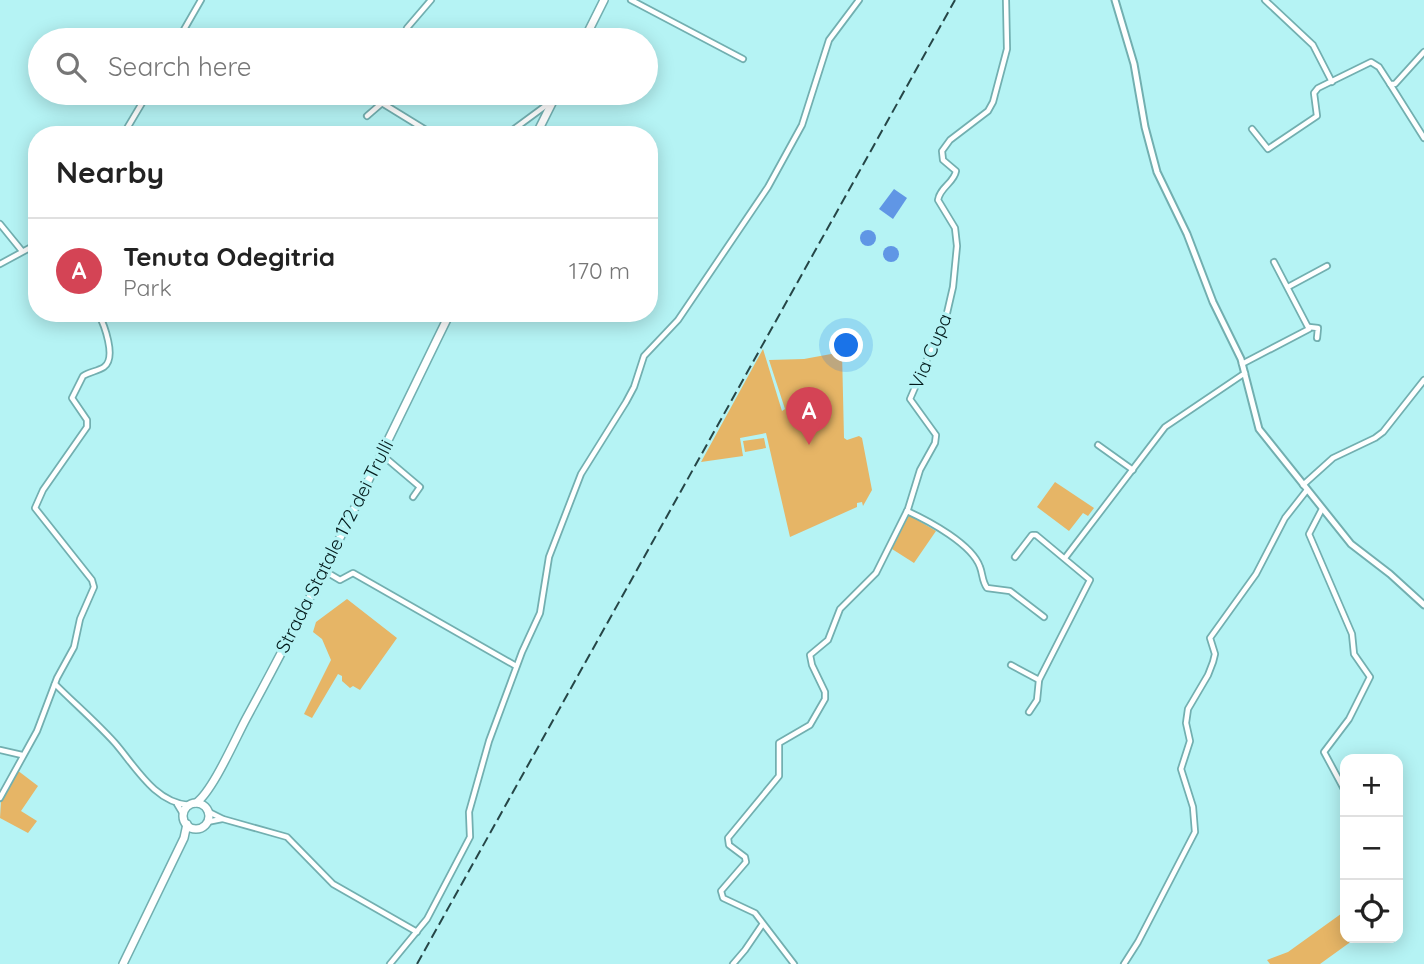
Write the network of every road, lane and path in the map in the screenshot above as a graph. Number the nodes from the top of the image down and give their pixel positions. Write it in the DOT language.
graph roads {
  1 [pos="201,0"];
  2 [pos="431,0"];
  3 [pos="604,0"];
  4 [pos="631,0"];
  5 [pos="859,0"];
  6 [pos="1006,0"];
  7 [pos="1115,0"];
  8 [pos="1265,0"];
  9 [pos="185,28"];
  10 [pos="407,28"];
  11 [pos="590,28"];
  12 [pos="1424,52"];
  13 [pos="743,59"];
  14 [pos="1332,82"];
  15 [pos="1390,84"];
  16 [pos="141,105"];
  17 [pos="380,105"];
  18 [pos="385,105"];
  19 [pos="547,105"];
  20 [pos="550,105"];
  21 [pos="367,117"];
  22 [pos="129,126"];
  23 [pos="419,126"];
  24 [pos="518,126"];
  25 [pos="540,126"];
  26 [pos="1252,130"];
  27 [pos="1424,138"];
  28 [pos="0,224"];
  29 [pos="28,248"];
  30 [pos="22,251"];
  31 [pos="1275,262"];
  32 [pos="0,264"];
  33 [pos="1327,266"];
  34 [pos="1288,287"];
  35 [pos="102,322"];
  36 [pos="446,322"];
  37 [pos="1309,327"];
  38 [pos="1317,338"];
  39 [pos="1242,364"];
  40 [pos="1245,373"];
  41 [pos="1424,380"];
  42 [pos="1098,445"];
  43 [pos="380,453"];
  44 [pos="1133,470"];
  45 [pos="1305,488"];
  46 [pos="413,496"];
  47 [pos="1322,509"];
  48 [pos="907,511"];
  49 [pos="1015,556"];
  50 [pos="1065,558"];
  51 [pos="322,569"];
  52 [pos="1424,605"];
  53 [pos="1044,617"];
  54 [pos="1011,665"];
  55 [pos="516,666"];
  56 [pos="1039,680"];
  57 [pos="55,684"];
  58 [pos="1029,712"];
  59 [pos="0,750"];
  60 [pos="22,755"];
  61 [pos="214,777"];
  62 [pos="1340,782"];
  63 [pos="0,798"];
  64 [pos="171,798"];
  65 [pos="193,804"];
  66 [pos="206,809"];
  67 [pos="183,814"];
  68 [pos="223,819"];
  69 [pos="207,822"];
  70 [pos="190,826"];
  71 [pos="762,925"];
  72 [pos="417,932"];
  73 [pos="123,964"];
  74 [pos="390,964"];
  75 [pos="733,964"];
  76 [pos="794,964"];
  77 [pos="1124,964"];
  1 -- 9 [label="street"];
  2 -- 10 [label="street"];
  3 -- 11 [label="main road"];
  4 -- 13 [label="street"];
  5 -- 55 [label="street"];
  6 -- 48 [label="street, Via Cupa"];
  7 -- 39 [label="street"];
  8 -- 14 [label="street"];
  12 -- 15 [label="street"];
  14 -- 15 [label="street"];
  14 -- 26 [label="street"];
  15 -- 27 [label="street"];
  16 -- 22 [label="street"];
  17 -- 21 [label="street"];
  18 -- 23 [label="street"];
  19 -- 24 [label="street"];
  20 -- 25 [label="main road"];
  28 -- 30 [label="street"];
  29 -- 30 [label="street"];
  30 -- 32 [label="street"];
  31 -- 34 [label="street"];
  33 -- 34 [label="street"];
  34 -- 37 [label="street"];
  35 -- 57 [label="street"];
  36 -- 43 [label="main road, Strada Statale 172 dei Trulli"];
  37 -- 38 [label="street"];
  37 -- 39 [label="street"];
  39 -- 40 [label="street"];
  40 -- 44 [label="street"];
  40 -- 45 [label="street"];
  41 -- 45 [label="street"];
  42 -- 44 [label="street"];
  43 -- 46 [label="street"];
  43 -- 51 [label="main road, Strada Statale 172 dei Trulli"];
  44 -- 50 [label="street"];
  45 -- 47 [label="street"];
  45 -- 77 [label="street"];
  47 -- 52 [label="street"];
  47 -- 62 [label="street"];
  48 -- 53 [label="street"];
  48 -- 71 [label="street, Via Cupa"];
  49 -- 50 [label="street"];
  50 -- 56 [label="street"];
  51 -- 55 [label="street"];
  51 -- 61 [label="main road, Strada Statale 172 dei Trulli"];
  54 -- 56 [label="street"];
  55 -- 72 [label="street"];
  56 -- 58 [label="street"];
  57 -- 60 [label="street"];
  57 -- 64 [label="street"];
  59 -- 60 [label="street"];
  60 -- 63 [label="street"];
  61 -- 65 [label="main road, Strada Statale 172 dei Trulli"];
  61 -- 66 [label="main road, Strada Statale 172 dei Trulli"];
  64 -- 65 [label="street"];
  64 -- 67 [label="street"];
  65 -- 66 [label="main road"];
  65 -- 67 [label="main road, Strada Statale 172 dei Trulli"];
  66 -- 68 [label="street"];
  66 -- 69 [label="main road, Strada Statale 172 dei Trulli"];
  67 -- 70 [label="main road"];
  68 -- 69 [label="street"];
  68 -- 72 [label="street"];
  69 -- 70 [label="main road"];
  70 -- 73 [label="main road"];
  71 -- 75 [label="street"];
  71 -- 76 [label="street"];
  72 -- 74 [label="street"];
}
